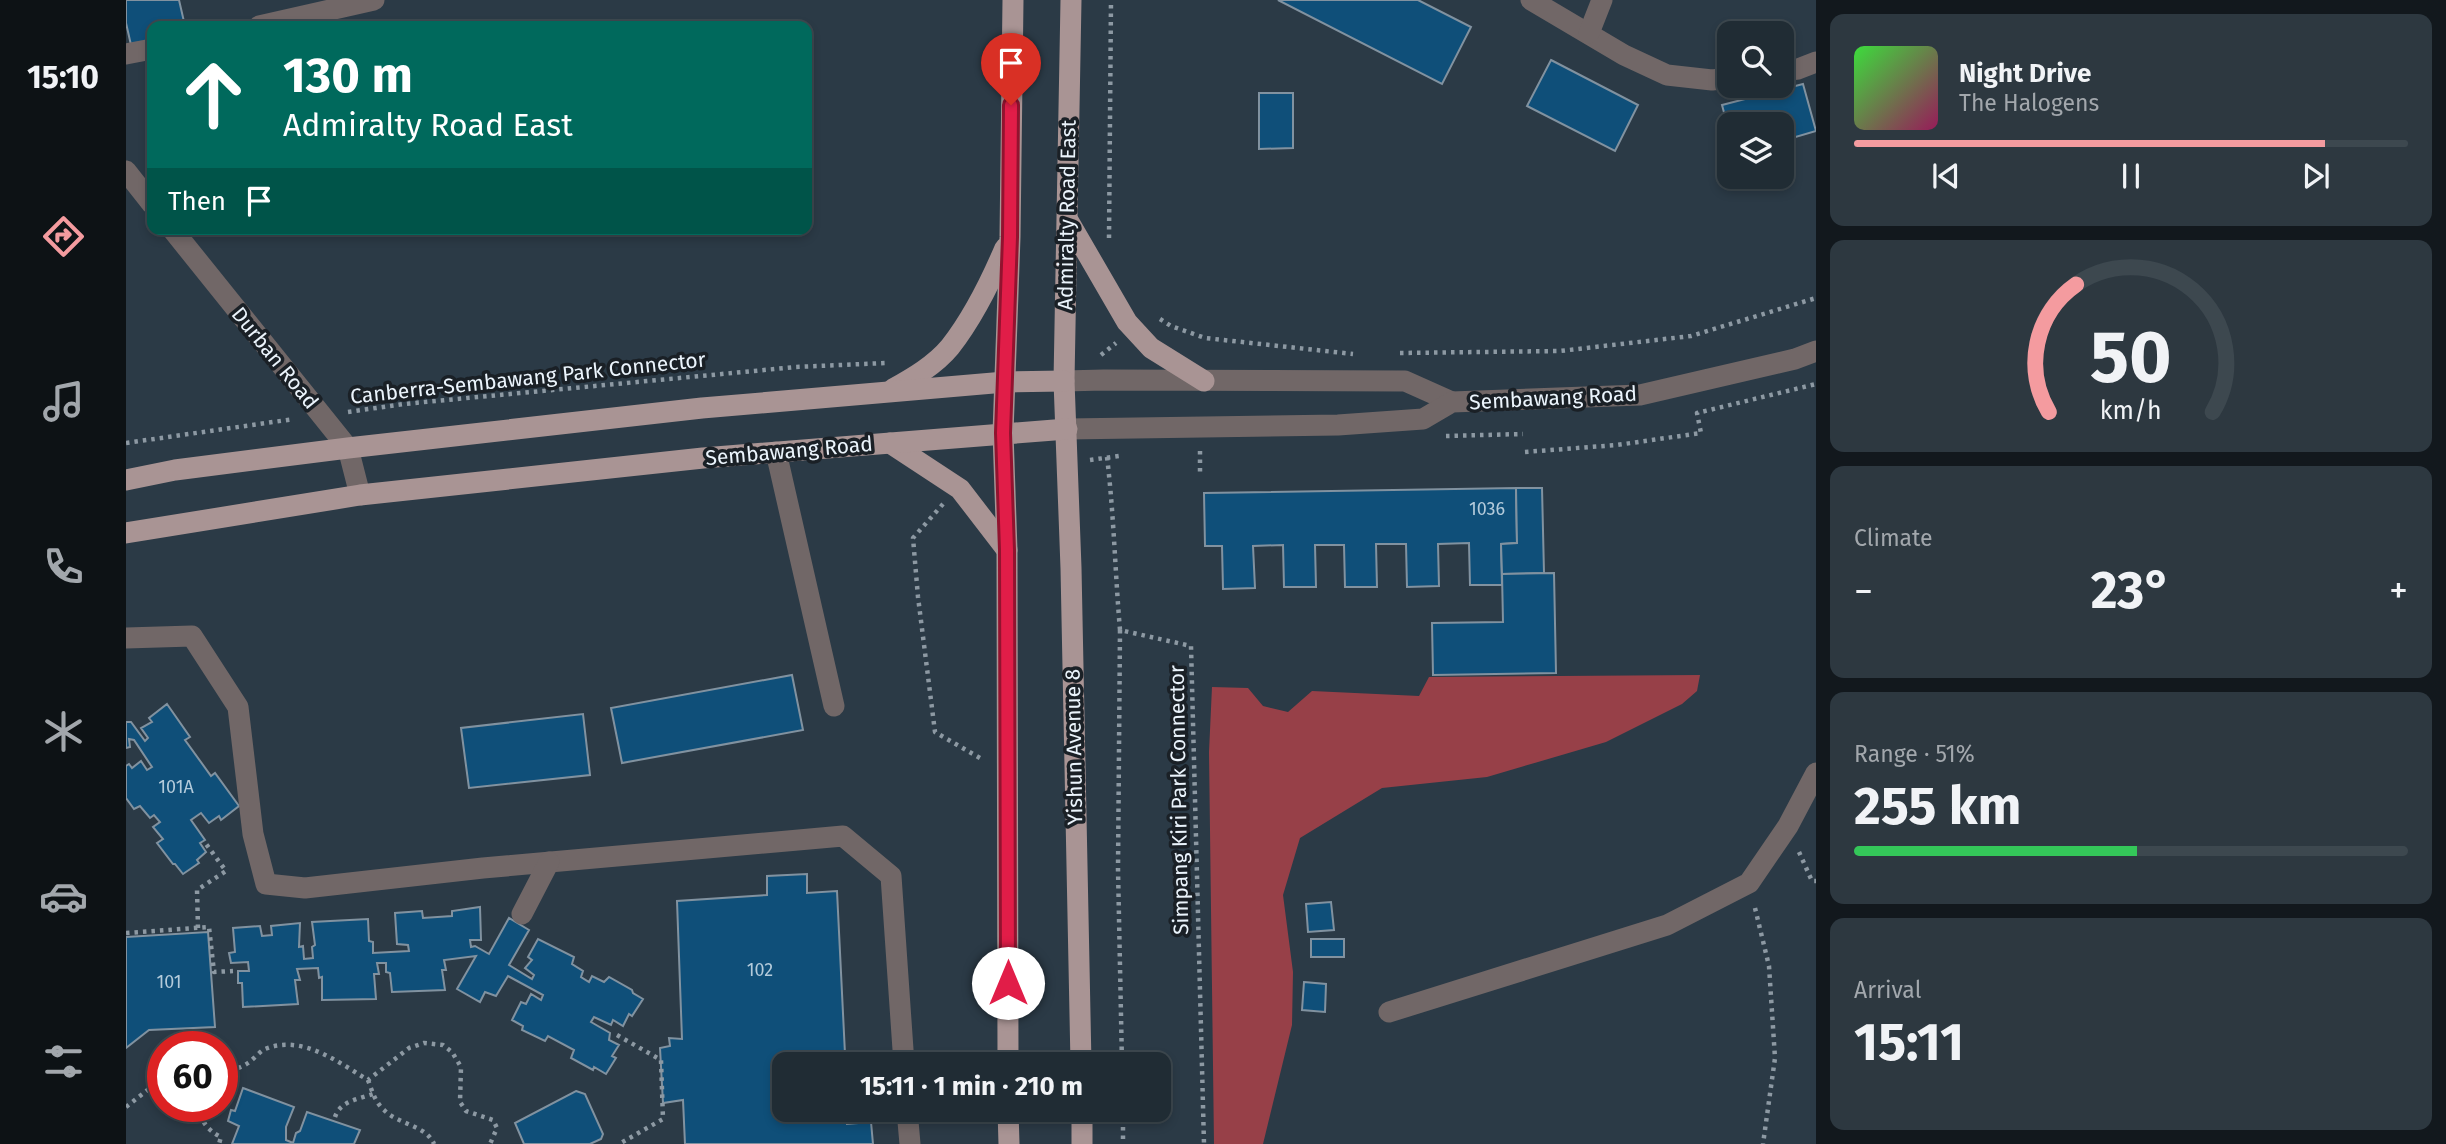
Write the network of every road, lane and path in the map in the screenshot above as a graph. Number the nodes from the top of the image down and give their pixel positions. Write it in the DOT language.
graph roads {
  1 [pos="374,0"];
  2 [pos="1013,0"];
  3 [pos="1071,0"];
  4 [pos="1111,0"];
  5 [pos="1531,0"];
  6 [pos="1602,0"];
  7 [pos="281,21"];
  8 [pos="1589,33"];
  9 [pos="147,50"];
  10 [pos="126,54"];
  11 [pos="1816,62"];
  12 [pos="1794,70"];
  13 [pos="1717,79"];
  14 [pos="126,171"];
  15 [pos="147,198"];
  16 [pos="1068,220"];
  17 [pos="177,235"];
  18 [pos="1010,237"];
  19 [pos="1109,249"];
  20 [pos="1816,298"];
  21 [pos="1150,312"];
  22 [pos="1816,351"];
  23 [pos="1397,353"];
  24 [pos="1356,354"];
  25 [pos="891,362"];
  26 [pos="1204,381"];
  27 [pos="1005,382"];
  28 [pos="1064,382"];
  29 [pos="1816,384"];
  30 [pos="888,392"];
  31 [pos="1452,402"];
  32 [pos="321,415"];
  33 [pos="1107,428"];
  34 [pos="1067,429"];
  35 [pos="1003,433"];
  36 [pos="126,443"];
  37 [pos="890,443"];
  38 [pos="1200,443"];
  39 [pos="348,448"];
  40 [pos="776,452"];
  41 [pos="1525,452"];
  42 [pos="1200,472"];
  43 [pos="126,480"];
  44 [pos="360,495"];
  45 [pos="945,502"];
  46 [pos="126,533"];
  47 [pos="1007,550"];
  48 [pos="1120,630"];
  49 [pos="126,638"];
  50 [pos="834,706"];
  51 [pos="980,772"];
  52 [pos="1816,773"];
  53 [pos="206,844"];
  54 [pos="549,862"];
  55 [pos="1749,883"];
  56 [pos="522,914"];
  57 [pos="198,928"];
  58 [pos="126,933"];
  59 [pos="233,971"];
  60 [pos="1389,1013"];
  61 [pos="617,1035"];
  62 [pos="903,1052"];
  63 [pos="1008,1052"];
  64 [pos="1081,1052"];
  65 [pos="1122,1052"];
  66 [pos="238,1068"];
  67 [pos="368,1080"];
  68 [pos="147,1090"];
  69 [pos="373,1094"];
  70 [pos="126,1107"];
  71 [pos="335,1117"];
  72 [pos="204,1122"];
  73 [pos="909,1122"];
  74 [pos="1009,1122"];
  75 [pos="1082,1122"];
  76 [pos="1123,1122"];
  77 [pos="219,1144"];
  78 [pos="435,1144"];
  79 [pos="490,1144"];
  80 [pos="619,1144"];
  81 [pos="910,1144"];
  82 [pos="1009,1144"];
  83 [pos="1082,1144"];
  84 [pos="1123,1144"];
  85 [pos="1204,1144"];
  86 [pos="1763,1144"];
  1 -- 7 [label="street"];
  2 -- 18 [label="main road"];
  3 -- 16 [label="main road, Admiralty Road East"];
  4 -- 19 [label="path"];
  5 -- 8 [label="street"];
  6 -- 8 [label="street"];
  8 -- 13 [label="street"];
  9 -- 10 [label="street"];
  11 -- 12 [label="street"];
  14 -- 15 [label="street"];
  16 -- 26 [label="main road"];
  16 -- 28 [label="main road, Admiralty Road East"];
  17 -- 32 [label="street, Durban Road"];
  18 -- 27 [label="main road"];
  18 -- 30 [label="main road"];
  20 -- 23 [label="path"];
  21 -- 24 [label="path"];
  22 -- 31 [label="street, Sembawang Road"];
  25 -- 32 [label="path, Canberra-Sembawang Park Connector"];
  26 -- 28 [label="street, Sembawang Road"];
  26 -- 31 [label="street, Sembawang Road"];
  27 -- 28 [label="main road, Sembawang Road"];
  27 -- 30 [label="main road, Sembawang Road"];
  27 -- 35 [label="main road"];
  28 -- 34 [label="main road, Admiralty Road East"];
  29 -- 41 [label="path"];
  30 -- 39 [label="main road, Sembawang Road"];
  31 -- 33 [label="street, Sembawang Road"];
  32 -- 36 [label="path, Canberra-Sembawang Park Connector"];
  32 -- 39 [label="street, Durban Road"];
  33 -- 34 [label="street, Sembawang Road"];
  33 -- 48 [label="path"];
  34 -- 35 [label="main road, Sembawang Road"];
  34 -- 64 [label="main road, Yishun Avenue 8"];
  35 -- 37 [label="main road, Sembawang Road"];
  35 -- 47 [label="main road"];
  37 -- 40 [label="main road, Sembawang Road"];
  37 -- 47 [label="main road"];
  38 -- 42 [label="path"];
  39 -- 43 [label="main road, Sembawang Road"];
  39 -- 44 [label="street, Durban Road"];
  40 -- 44 [label="main road, Sembawang Road"];
  40 -- 50 [label="street"];
  44 -- 46 [label="main road, Sembawang Road"];
  45 -- 51 [label="path"];
  47 -- 63 [label="main road"];
  48 -- 65 [label="path"];
  48 -- 85 [label="path, Simpang Kiri Park Connector"];
  49 -- 54 [label="street"];
  52 -- 55 [label="street"];
  53 -- 57 [label="path"];
  54 -- 56 [label="street"];
  54 -- 62 [label="street"];
  55 -- 60 [label="street"];
  55 -- 86 [label="path"];
  57 -- 58 [label="path"];
  57 -- 59 [label="path"];
  61 -- 80 [label="path"];
  66 -- 67 [label="path"];
  67 -- 69 [label="path"];
  67 -- 79 [label="path"];
  68 -- 70 [label="path"];
  69 -- 71 [label="path"];
  69 -- 78 [label="path"];
  72 -- 77 [label="path"];
  73 -- 81 [label="street"];
  74 -- 82 [label="main road"];
  75 -- 83 [label="main road"];
  76 -- 84 [label="path"];
}
